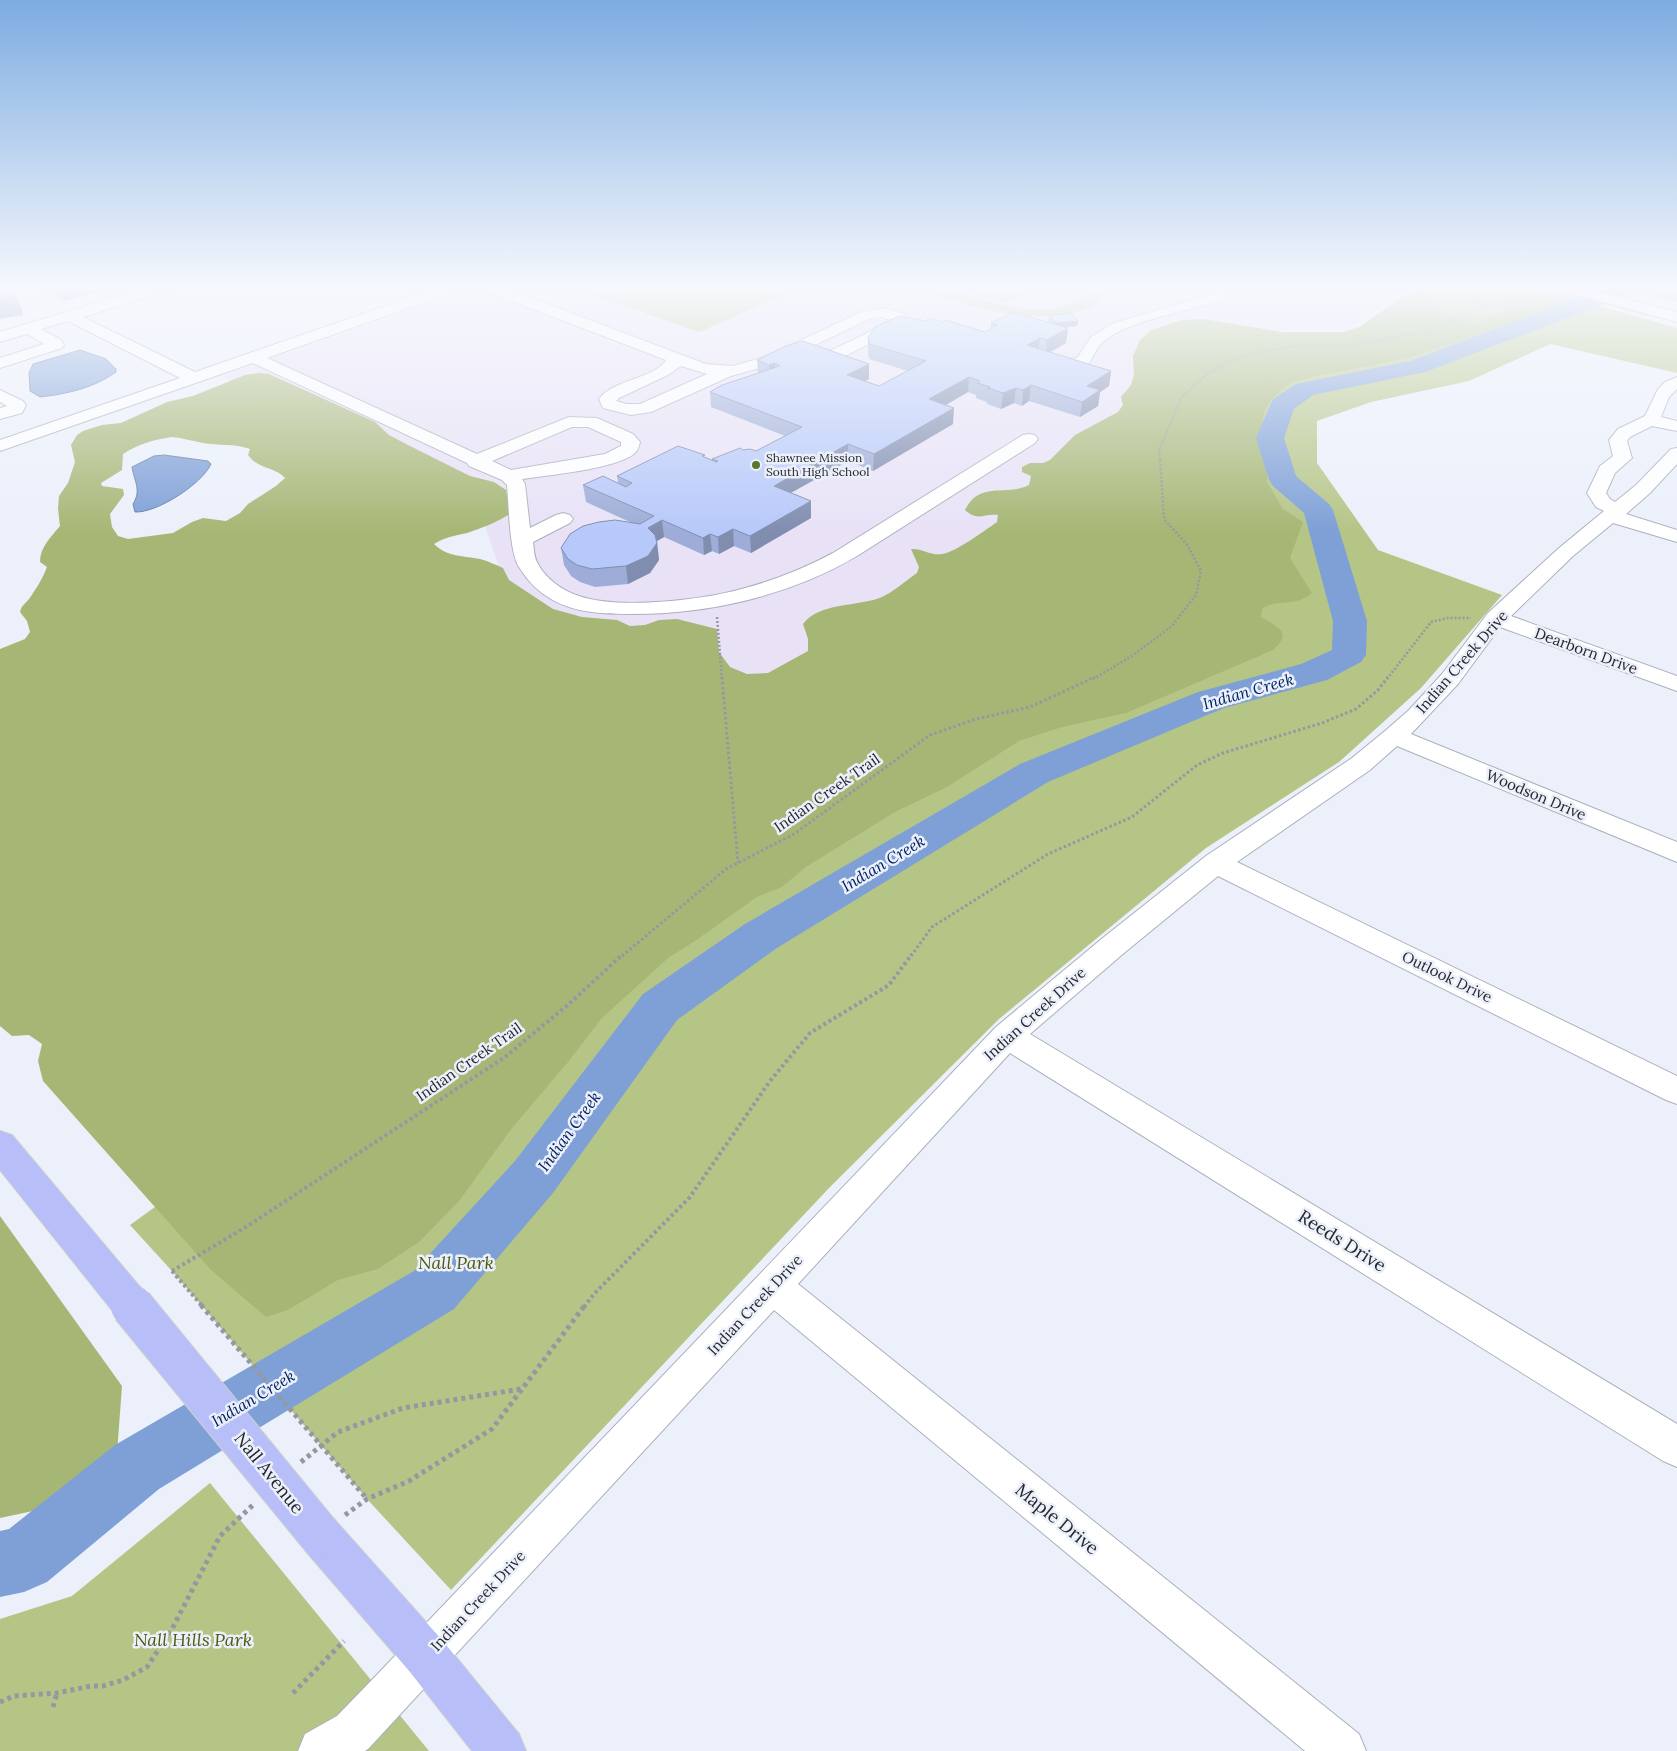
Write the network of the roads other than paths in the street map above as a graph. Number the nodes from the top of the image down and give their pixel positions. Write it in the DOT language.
graph roads {
  1 [pos="175,369"];
  2 [pos="220,369"];
  3 [pos="278,369"];
  4 [pos="667,369"];
  5 [pos="703,369"];
  6 [pos="742,369"];
  7 [pos="728,371"];
  8 [pos="193,378"];
  9 [pos="1677,382"];
  10 [pos="0,395"];
  11 [pos="0,414"];
  12 [pos="1649,420"];
  13 [pos="1677,426"];
  14 [pos="1029,439"];
  15 [pos="0,446"];
  16 [pos="1623,458"];
  17 [pos="475,462"];
  18 [pos="1661,471"];
  19 [pos="509,476"];
  20 [pos="1602,481"];
  21 [pos="1614,513"];
  22 [pos="563,519"];
  23 [pos="1677,536"];
  24 [pos="523,539"];
  25 [pos="1496,618"];
  26 [pos="1677,684"];
  27 [pos="1394,736"];
  28 [pos="1677,853"];
  29 [pos="1216,863"];
  30 [pos="1007,1036"];
  31 [pos="1677,1091"];
  32 [pos="0,1146"];
  33 [pos="772,1286"];
  34 [pos="1677,1447"];
  35 [pos="426,1656"];
  36 [pos="322,1751"];
  37 [pos="502,1751"];
  38 [pos="1342,1751"];
  1 -- 8 [label="street"];
  2 -- 8 [label="street"];
  3 -- 17 [label="street"];
  4 -- 7 [label="street"];
  5 -- 7 [label="street"];
  6 -- 7 [label="street"];
  8 -- 15 [label="street"];
  9 -- 12 [label="street"];
  10 -- 11 [label="street"];
  12 -- 13 [label="street"];
  12 -- 16 [label="street"];
  14 -- 24 [label="street"];
  16 -- 18 [label="street"];
  16 -- 20 [label="street"];
  17 -- 19 [label="street"];
  17 -- 19 [label="street"];
  18 -- 20 [label="street"];
  18 -- 21 [label="street, Indian Creek Drive"];
  19 -- 24 [label="street"];
  20 -- 21 [label="street"];
  21 -- 23 [label="street"];
  21 -- 25 [label="street, Indian Creek Drive"];
  22 -- 24 [label="street"];
  25 -- 26 [label="street, Dearborn Drive"];
  25 -- 27 [label="street, Indian Creek Drive"];
  27 -- 28 [label="street, Woodson Drive"];
  27 -- 29 [label="street, Indian Creek Drive"];
  29 -- 30 [label="street, Indian Creek Drive"];
  29 -- 31 [label="street, Outlook Drive"];
  30 -- 33 [label="street, Indian Creek Drive"];
  30 -- 34 [label="street, Reeds Drive"];
  32 -- 35 [label="main road, Nall Avenue, bridge"];
  33 -- 35 [label="street, Indian Creek Drive"];
  33 -- 38 [label="street, Maple Drive"];
  35 -- 36 [label="street, Indian Creek Drive"];
  35 -- 37 [label="main road, Nall Avenue"];
}
